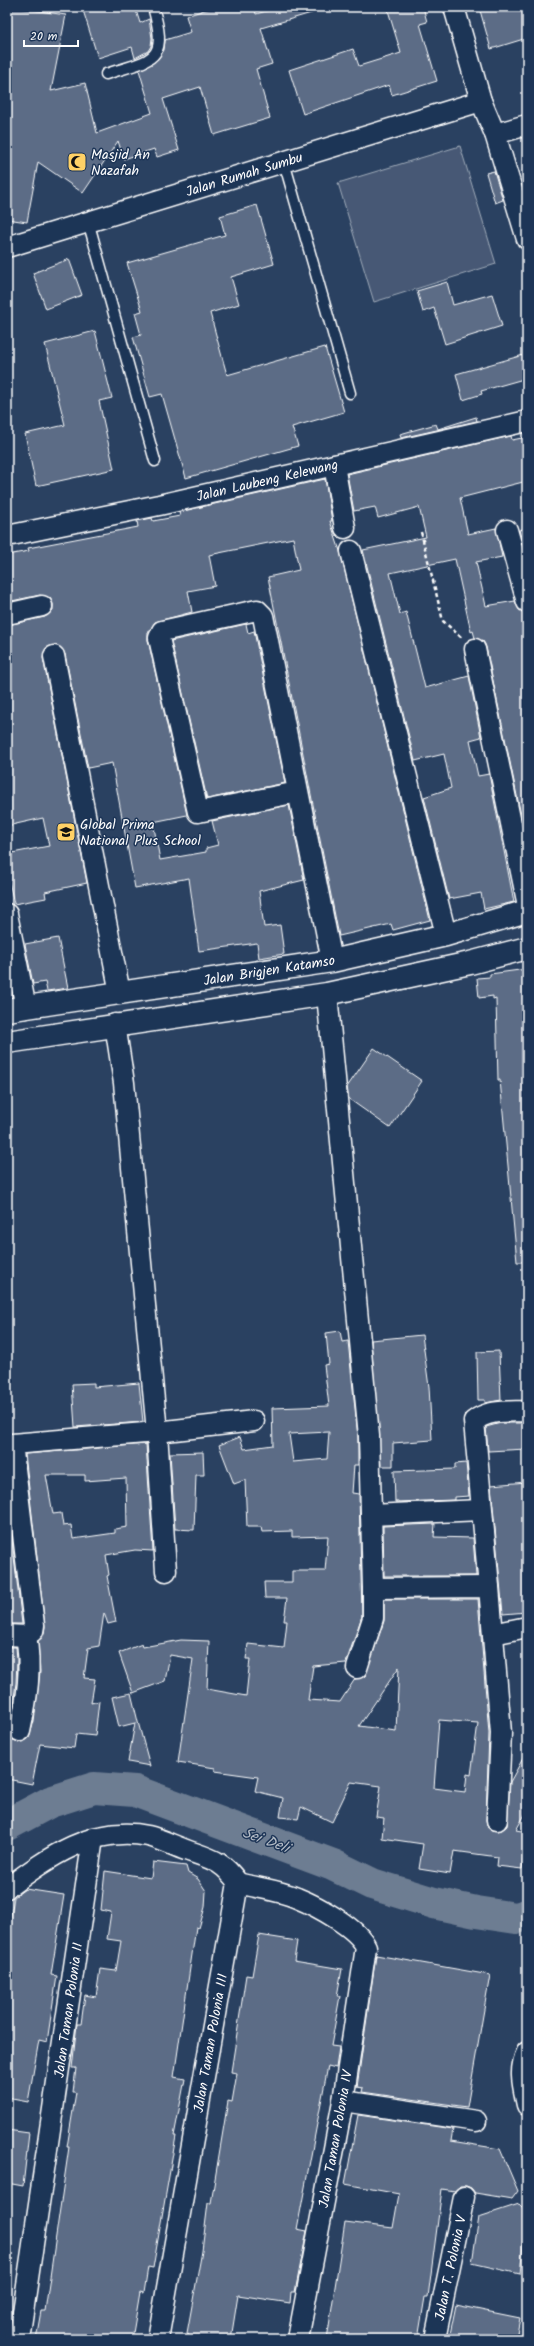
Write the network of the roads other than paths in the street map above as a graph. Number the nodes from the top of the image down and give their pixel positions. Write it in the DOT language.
graph roads {
  1 [pos="153,7"];
  2 [pos="454,7"];
  3 [pos="106,74"];
  4 [pos="481,101"];
  5 [pos="527,125"];
  6 [pos="495,134"];
  7 [pos="284,162"];
  8 [pos="88,221"];
  9 [pos="527,239"];
  10 [pos="7,248"];
  11 [pos="350,393"];
  12 [pos="527,421"];
  13 [pos="155,461"];
  14 [pos="334,465"];
  15 [pos="345,528"];
  16 [pos="507,530"];
  17 [pos="7,536"];
  18 [pos="351,551"];
  19 [pos="527,602"];
  20 [pos="42,606"];
  21 [pos="7,614"];
  22 [pos="475,648"];
  23 [pos="54,656"];
  24 [pos="298,792"];
  25 [pos="527,901"];
  26 [pos="527,911"];
  27 [pos="7,914"];
  28 [pos="446,935"];
  29 [pos="527,948"];
  30 [pos="332,961"];
  31 [pos="120,993"];
  32 [pos="327,994"];
  33 [pos="16,1009"];
  34 [pos="115,1024"];
  35 [pos="7,1042"];
  36 [pos="527,1411"];
  37 [pos="254,1421"];
  38 [pos="158,1432"];
  39 [pos="481,1510"];
  40 [pos="371,1515"];
  41 [pos="166,1572"];
  42 [pos="489,1587"];
  43 [pos="373,1588"];
  44 [pos="527,1627"];
  45 [pos="493,1634"];
  46 [pos="16,1636"];
  47 [pos="357,1668"];
  48 [pos="20,1731"];
  49 [pos="497,1820"];
  50 [pos="93,1838"];
  51 [pos="238,1883"];
  52 [pos="7,1888"];
  53 [pos="527,2052"];
  54 [pos="343,2101"];
  55 [pos="527,2104"];
  56 [pos="476,2121"];
  57 [pos="464,2197"];
  58 [pos="19,2339"];
  59 [pos="158,2339"];
  60 [pos="298,2339"];
  61 [pos="435,2339"];
  1 -- 3 [label="lane"];
  2 -- 4 [label="street"];
  4 -- 6 [label="street"];
  4 -- 7 [label="street, Jalan Rumah Sumbu"];
  5 -- 6 [label="street"];
  6 -- 9 [label="street"];
  7 -- 8 [label="street, Jalan Rumah Sumbu"];
  7 -- 11 [label="lane"];
  8 -- 10 [label="street, Jalan Rumah Sumbu"];
  8 -- 13 [label="lane"];
  12 -- 14 [label="street, Jalan Laubeng Kelewang"];
  14 -- 15 [label="street"];
  14 -- 17 [label="street, Jalan Laubeng Kelewang"];
  16 -- 19 [label="street"];
  18 -- 28 [label="street"];
  20 -- 21 [label="street"];
  22 -- 25 [label="street"];
  23 -- 31 [label="street"];
  24 -- 24 [label="street"];
  24 -- 30 [label="street"];
  26 -- 28 [label="main road, Jalan Brigjen Katamso"];
  27 -- 33 [label="street"];
  28 -- 30 [label="main road, Jalan Brigjen Katamso"];
  29 -- 32 [label="main road"];
  30 -- 31 [label="main road, Jalan Brigjen Katamso"];
  31 -- 33 [label="main road, Jalan Brigjen Katamso"];
  32 -- 34 [label="main road"];
  32 -- 40 [label="street"];
  34 -- 35 [label="main road"];
  34 -- 38 [label="street"];
  36 -- 39 [label="street"];
  37 -- 38 [label="street"];
  38 -- 41 [label="street"];
  38 -- 46 [label="street"];
  39 -- 40 [label="street"];
  39 -- 42 [label="street"];
  40 -- 43 [label="street"];
  42 -- 43 [label="street"];
  42 -- 45 [label="street"];
  43 -- 47 [label="street"];
  44 -- 45 [label="street"];
  45 -- 49 [label="street"];
  46 -- 48 [label="street"];
  50 -- 51 [label="street"];
  50 -- 52 [label="street"];
  50 -- 58 [label="street, Jalan Taman Polonia II"];
  51 -- 54 [label="street, Jalan Taman Polonia IV"];
  51 -- 59 [label="street, Jalan Taman Polonia III"];
  53 -- 55 [label="street"];
  54 -- 56 [label="street"];
  54 -- 60 [label="street, Jalan Taman Polonia IV"];
  57 -- 61 [label="street, Jalan T. Polonia V"];
}
